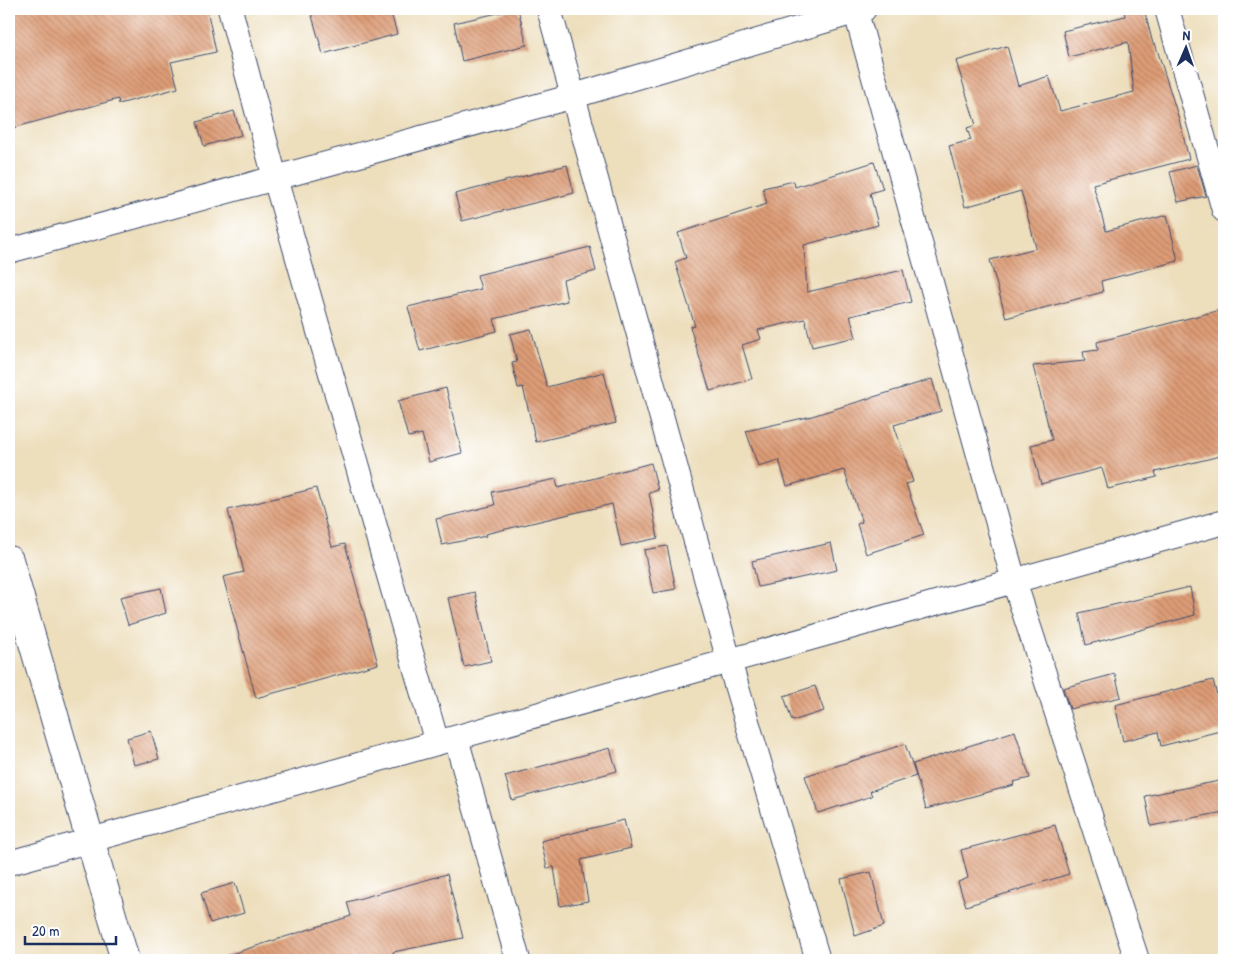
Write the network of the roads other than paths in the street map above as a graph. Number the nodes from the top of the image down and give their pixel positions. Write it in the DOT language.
graph roads {
  1 [pos="230,9"];
  2 [pos="549,9"];
  3 [pos="858,9"];
  4 [pos="1167,9"];
  5 [pos="574,96"];
  6 [pos="275,178"];
  7 [pos="1224,210"];
  8 [pos="9,251"];
  9 [pos="1224,522"];
  10 [pos="9,560"];
  11 [pos="1014,581"];
  12 [pos="729,661"];
  13 [pos="446,740"];
  14 [pos="91,840"];
  15 [pos="9,863"];
  16 [pos="125,960"];
  17 [pos="518,960"];
  18 [pos="818,960"];
  19 [pos="1137,960"];
  1 -- 6 [label="street"];
  2 -- 5 [label="street"];
  3 -- 5 [label="street"];
  3 -- 11 [label="street"];
  4 -- 7 [label="street"];
  5 -- 6 [label="street"];
  5 -- 12 [label="street"];
  6 -- 8 [label="street"];
  6 -- 13 [label="street"];
  9 -- 11 [label="street"];
  10 -- 14 [label="main road"];
  11 -- 12 [label="street"];
  11 -- 19 [label="street"];
  12 -- 13 [label="street"];
  12 -- 18 [label="street"];
  13 -- 14 [label="street"];
  13 -- 17 [label="street"];
  14 -- 15 [label="street"];
  14 -- 16 [label="main road"];
}
